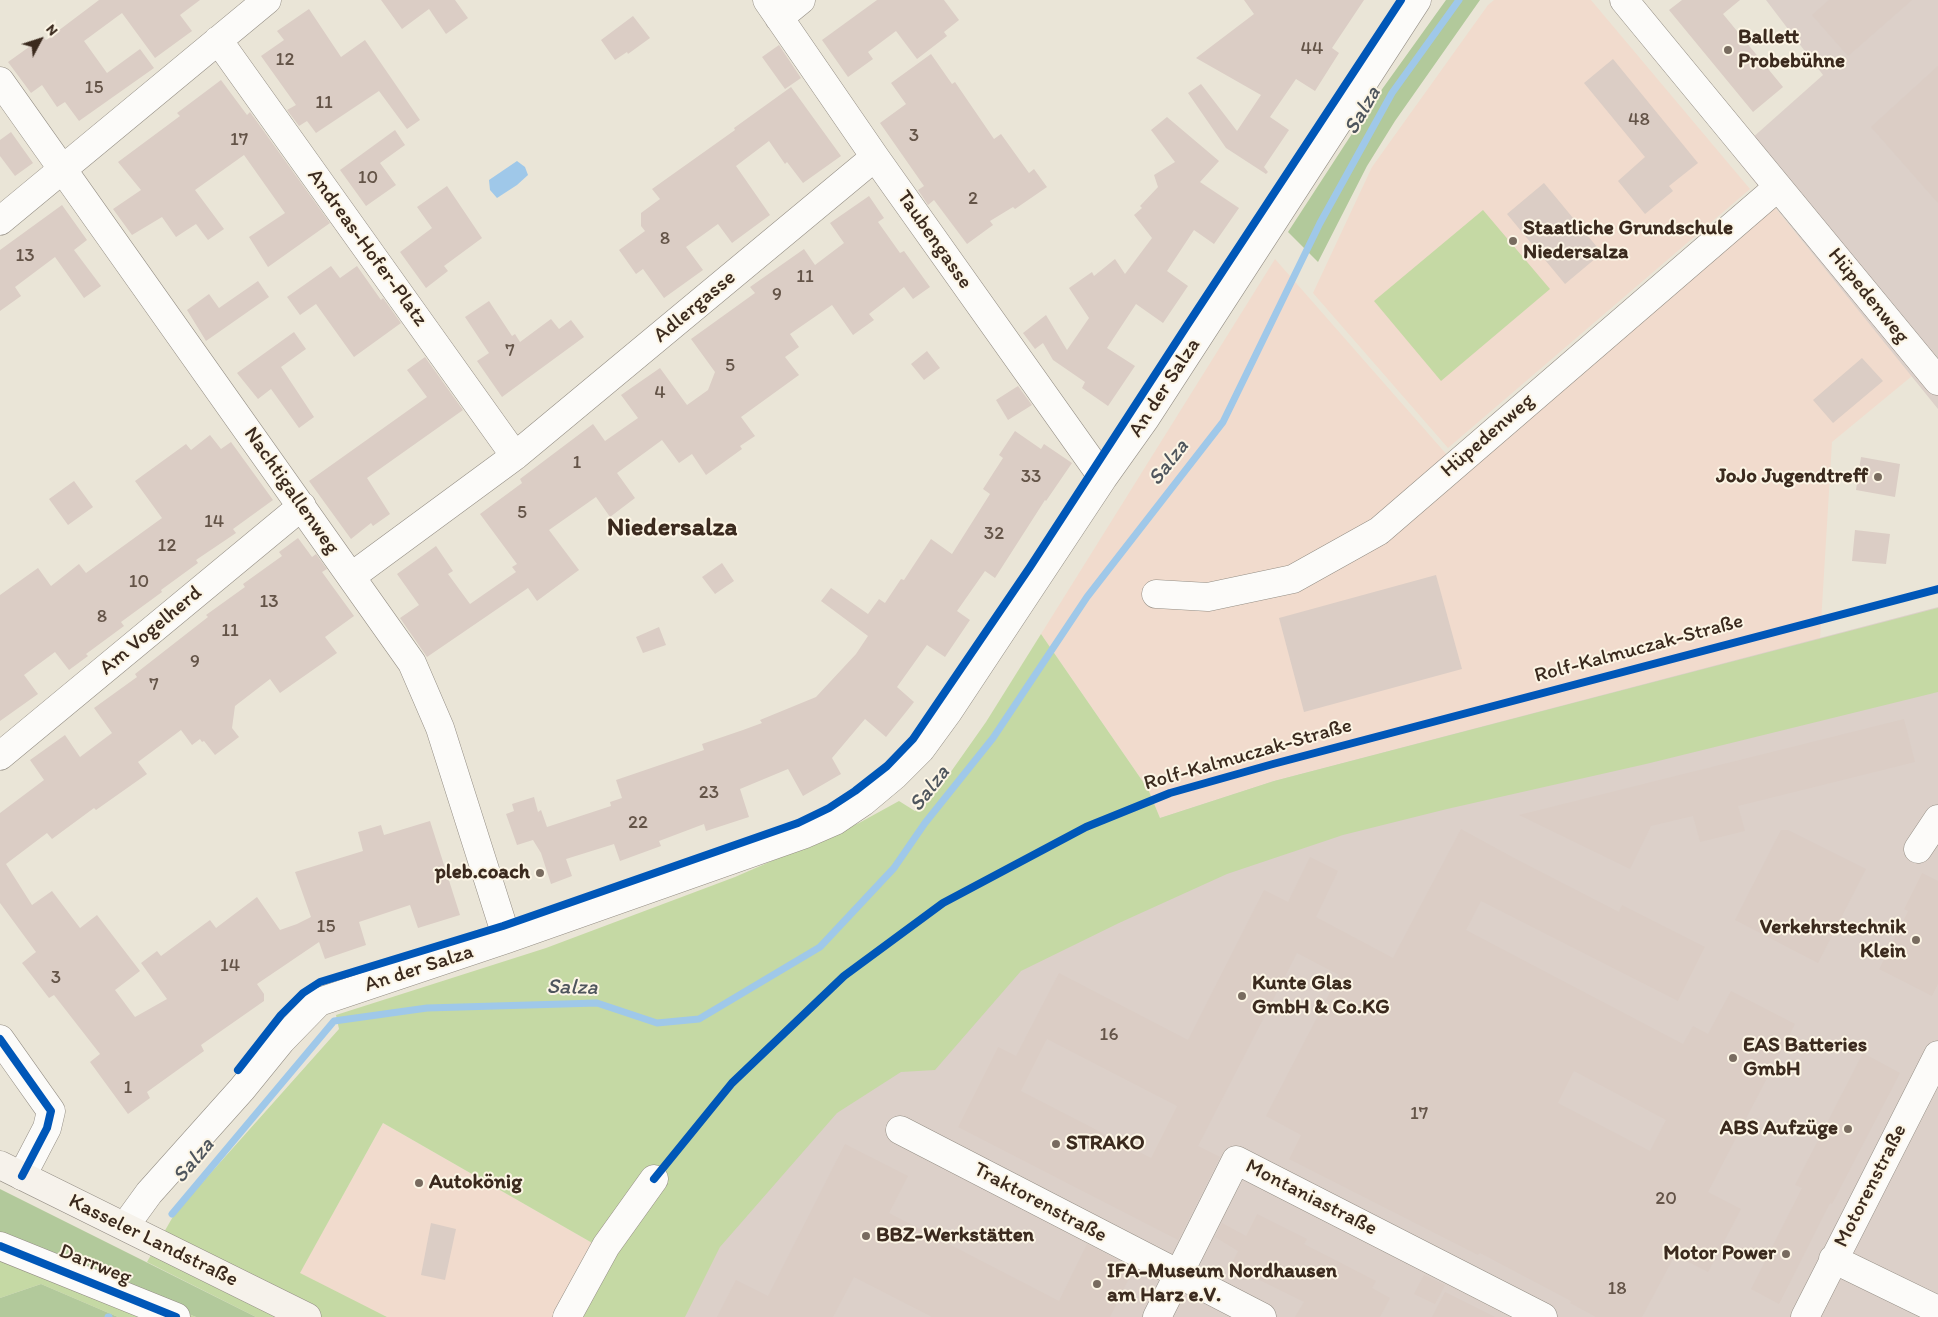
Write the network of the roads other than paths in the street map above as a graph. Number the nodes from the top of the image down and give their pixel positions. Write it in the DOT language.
graph roads {
  1 [pos="267,0"];
  2 [pos="801,0"];
  3 [pos="1417,0"];
  4 [pos="1624,0"];
  5 [pos="773,9"];
  6 [pos="218,40"];
  7 [pos="0,81"];
  8 [pos="875,158"];
  9 [pos="64,170"];
  10 [pos="1778,187"];
  11 [pos="0,221"];
  12 [pos="1938,381"];
  13 [pos="515,456"];
  14 [pos="1103,478"];
  15 [pos="302,506"];
  16 [pos="352,576"];
  17 [pos="1156,594"];
  18 [pos="0,756"];
  19 [pos="1938,819"];
  20 [pos="1918,850"];
  21 [pos="507,939"];
  22 [pos="0,1039"];
  23 [pos="1938,1055"];
  24 [pos="900,1130"];
  25 [pos="11,1170"];
  26 [pos="654,1179"];
  27 [pos="124,1226"];
  28 [pos="0,1246"];
  29 [pos="1833,1259"];
  30 [pos="1178,1275"];
  31 [pos="1938,1310"];
  32 [pos="176,1317"];
  33 [pos="307,1317"];
  34 [pos="567,1317"];
  35 [pos="1157,1317"];
  36 [pos="1262,1317"];
  37 [pos="1543,1317"];
  38 [pos="1804,1317"];
  1 -- 6 [label="street"];
  2 -- 5 [label="street"];
  3 -- 14 [label="street, An der Salza"];
  4 -- 10 [label="street, Hüpedenweg"];
  5 -- 8 [label="street, Taubengasse"];
  6 -- 9 [label="street"];
  6 -- 13 [label="street, Andreas-Hofer-Platz"];
  7 -- 9 [label="street, Nachtigallenweg"];
  8 -- 13 [label="street, Adlergasse"];
  8 -- 14 [label="street, Taubengasse"];
  9 -- 11 [label="street"];
  9 -- 15 [label="street, Nachtigallenweg"];
  10 -- 12 [label="street, Hüpedenweg"];
  10 -- 17 [label="street, Hüpedenweg"];
  13 -- 16 [label="street"];
  14 -- 21 [label="street, An der Salza"];
  15 -- 16 [label="street, Nachtigallenweg"];
  15 -- 18 [label="street, Am Vogelherd"];
  16 -- 21 [label="street, Nachtigallenweg"];
  19 -- 20 [label="street"];
  21 -- 27 [label="street, An der Salza"];
  22 -- 25 [label="street"];
  23 -- 29 [label="street, Motorenstraße"];
  24 -- 30 [label="street, Traktorenstraße"];
  25 -- 27 [label="main road, Kasseler Landstraße"];
  26 -- 34 [label="street"];
  27 -- 33 [label="main road, Kasseler Landstraße"];
  28 -- 32 [label="street, Darrweg"];
  29 -- 31 [label="street"];
  29 -- 38 [label="street, Motorenstraße"];
  30 -- 35 [label="street, Montaniastraße"];
  30 -- 36 [label="street, Traktorenstraße"];
  30 -- 37 [label="street, Montaniastraße"];
}
